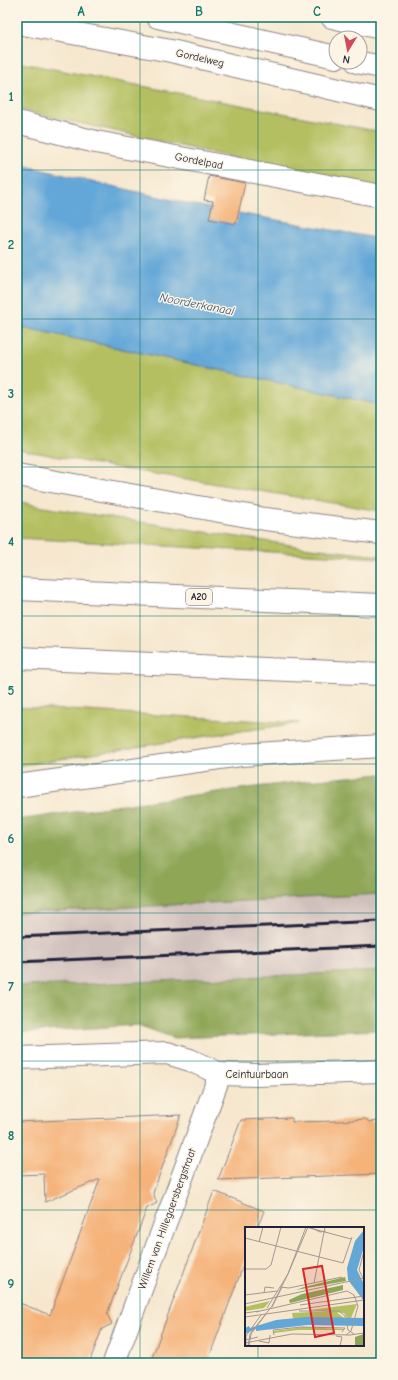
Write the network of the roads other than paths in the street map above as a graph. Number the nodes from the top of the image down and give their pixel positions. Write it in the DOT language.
graph roads {
  1 [pos="158,17"];
  2 [pos="332,17"];
  3 [pos="17,23"];
  4 [pos="381,28"];
  5 [pos="328,55"];
  6 [pos="368,64"];
  7 [pos="381,67"];
  8 [pos="381,100"];
  9 [pos="17,122"];
  10 [pos="381,196"];
  11 [pos="17,475"];
  12 [pos="381,533"];
  13 [pos="17,589"];
  14 [pos="381,605"];
  15 [pos="17,658"];
  16 [pos="381,674"];
  17 [pos="381,746"];
  18 [pos="17,786"];
  19 [pos="17,1058"];
  20 [pos="381,1071"];
  21 [pos="220,1074"];
  22 [pos="114,1363"];
  1 -- 5 [label="main road"];
  2 -- 4 [label="main road"];
  3 -- 8 [label="main road, Gordelweg"];
  6 -- 7 [label="main road"];
  9 -- 10 [label="main road, Gordelpad"];
  11 -- 12 [label="main road"];
  13 -- 14 [label="main road, A20"];
  15 -- 16 [label="main road"];
  17 -- 18 [label="main road"];
  19 -- 21 [label="main road, Ceintuurbaan"];
  20 -- 21 [label="main road, Ceintuurbaan"];
  21 -- 22 [label="main road, Willem van Hillegaersbergstraat"];
}
